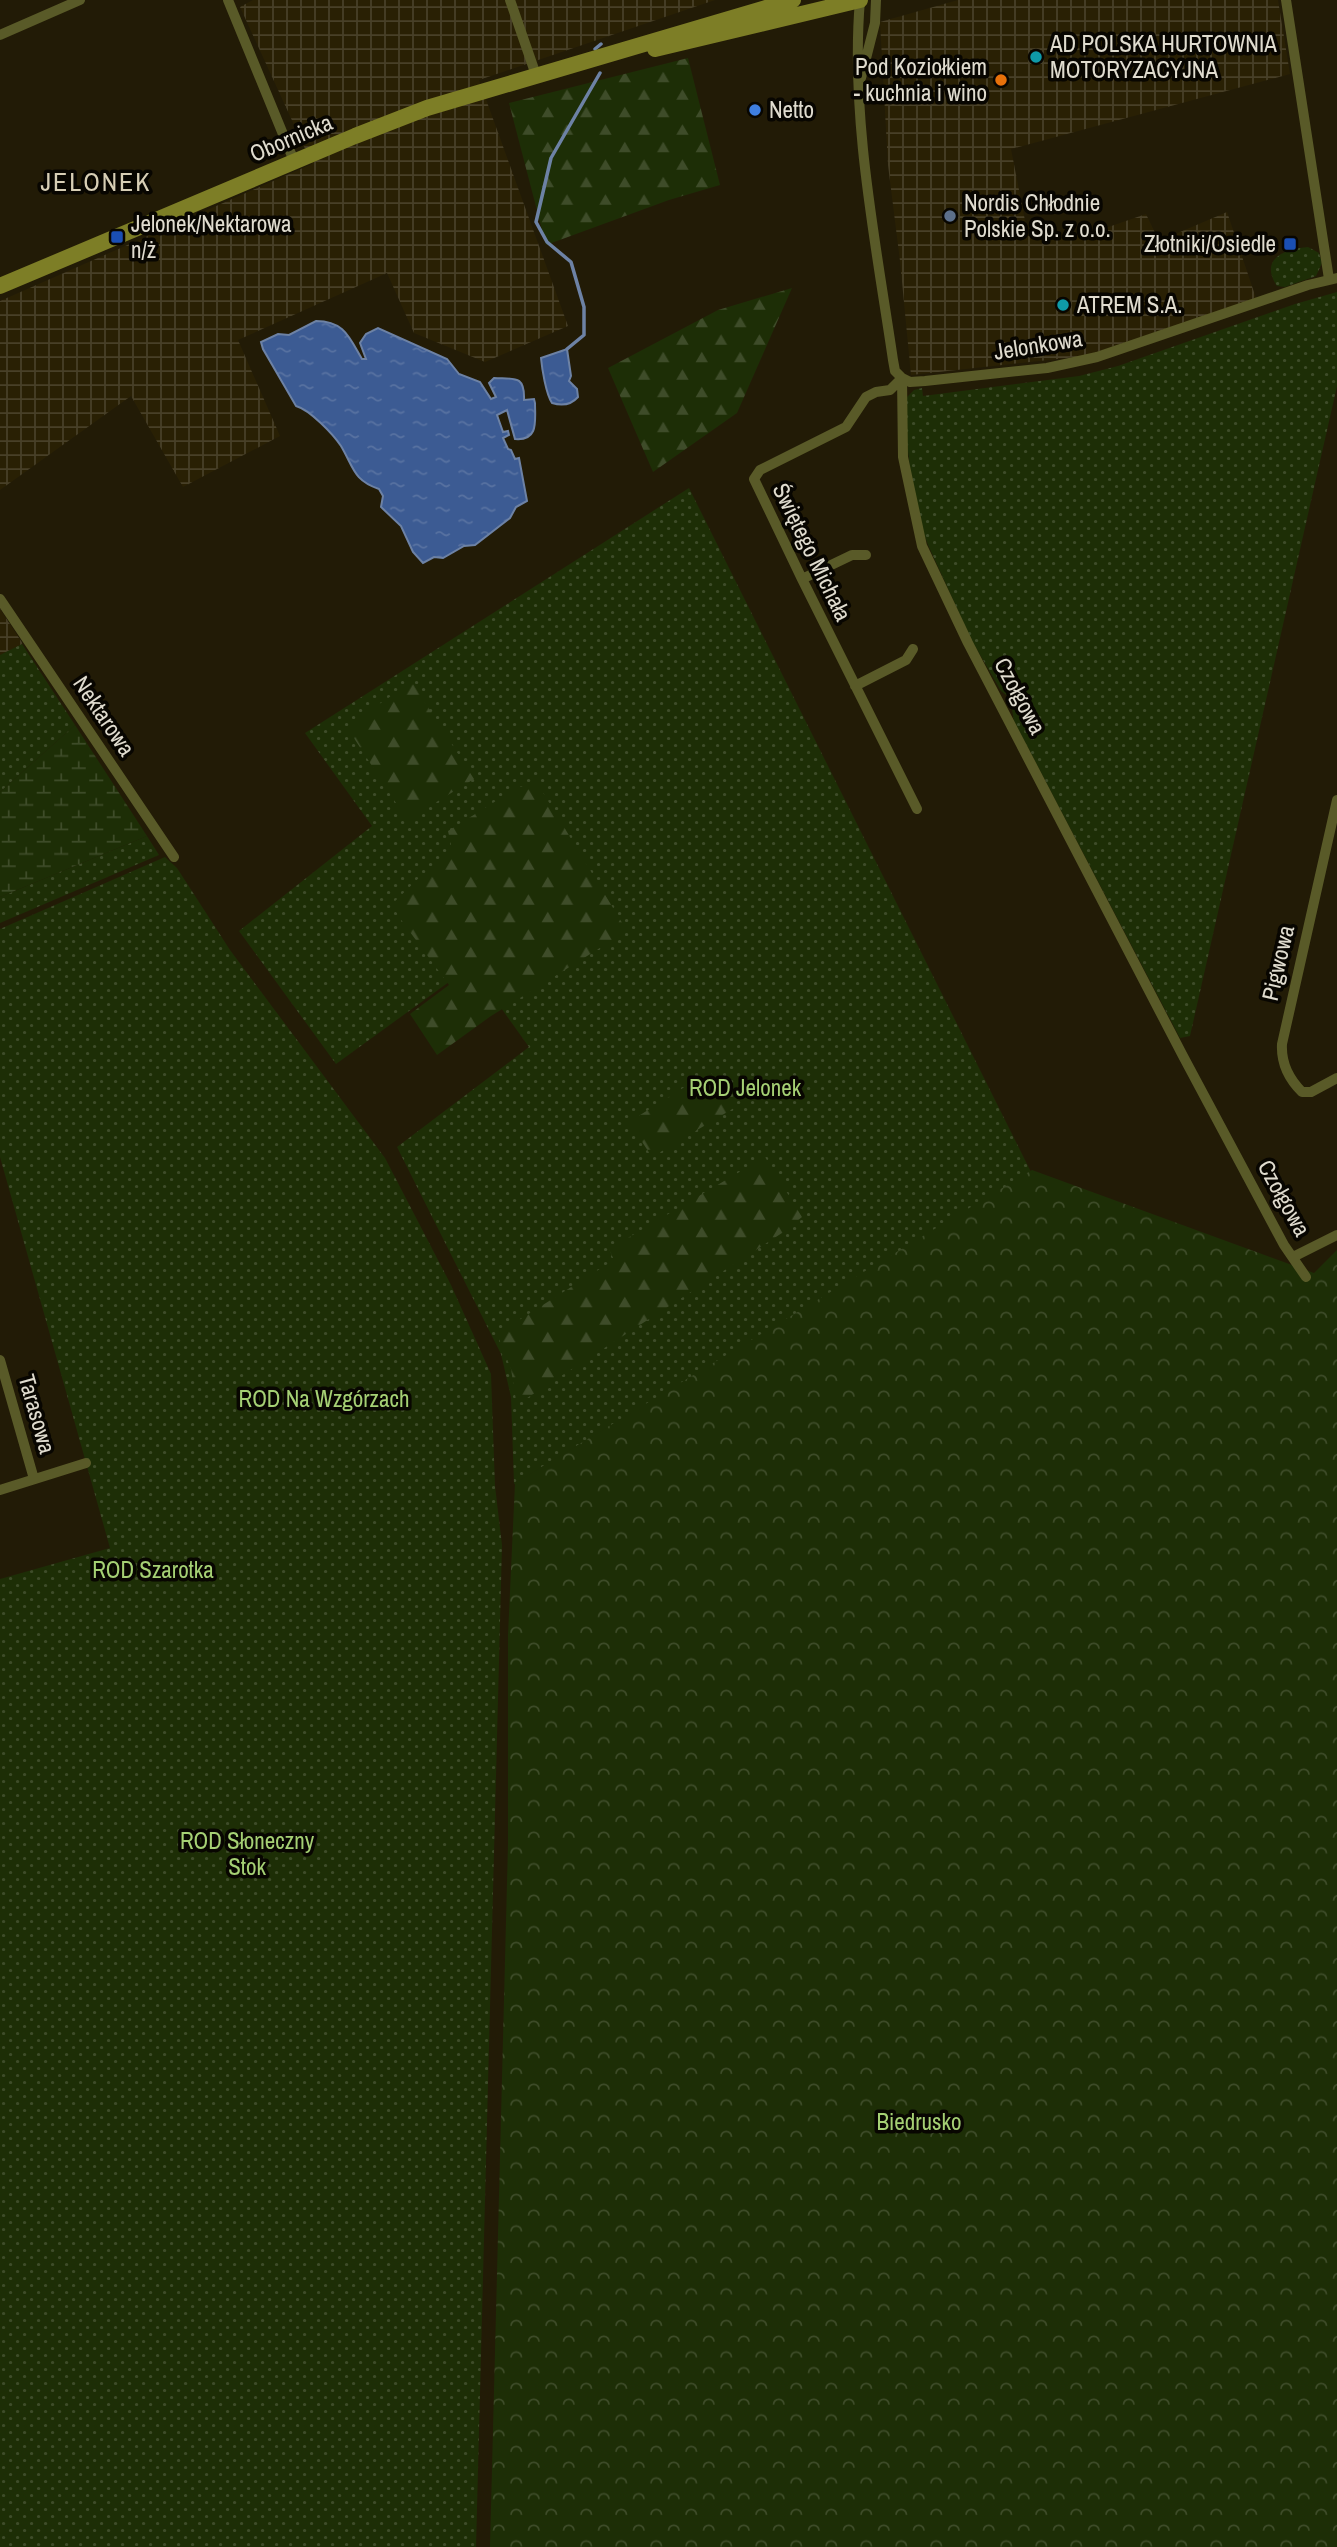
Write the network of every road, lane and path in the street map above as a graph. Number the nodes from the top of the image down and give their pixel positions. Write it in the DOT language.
graph roads {
  1 [pos="80,0"];
  2 [pos="228,0"];
  3 [pos="510,0"];
  4 [pos="793,0"];
  5 [pos="860,0"];
  6 [pos="876,0"];
  7 [pos="1286,0"];
  8 [pos="823,8"];
  9 [pos="858,26"];
  10 [pos="0,35"];
  11 [pos="608,56"];
  12 [pos="536,75"];
  13 [pos="860,84"];
  14 [pos="294,162"];
  15 [pos="1333,279"];
  16 [pos="0,286"];
  17 [pos="902,378"];
  18 [pos="866,555"];
  19 [pos="802,579"];
  20 [pos="0,599"];
  21 [pos="913,649"];
  22 [pos="855,686"];
  23 [pos="1337,800"];
  24 [pos="917,809"];
  25 [pos="174,857"];
  26 [pos="1337,1078"];
  27 [pos="1337,1235"];
  28 [pos="1293,1257"];
  29 [pos="1306,1277"];
  30 [pos="0,1360"];
  31 [pos="86,1463"];
  32 [pos="34,1479"];
  33 [pos="0,1490"];
  1 -- 10 [label="street"];
  2 -- 14 [label="street"];
  3 -- 12 [label="street"];
  4 -- 11 [label="main road, Obornicka"];
  5 -- 8 [label="main road, Obornicka"];
  5 -- 9 [label="street, Czołgowa"];
  6 -- 13 [label="street, Czołgowa"];
  7 -- 15 [label="street"];
  8 -- 9 [label="street"];
  8 -- 11 [label="main road, Obornicka"];
  9 -- 13 [label="street, Czołgowa"];
  11 -- 12 [label="main road, Obornicka"];
  12 -- 14 [label="main road, Obornicka"];
  13 -- 17 [label="street, Czołgowa"];
  14 -- 16 [label="main road, Obornicka"];
  15 -- 17 [label="street, Jelonkowa"];
  17 -- 19 [label="street, Świętego Michała"];
  17 -- 28 [label="street, Czołgowa"];
  18 -- 19 [label="street"];
  19 -- 22 [label="street, Świętego Michała"];
  20 -- 25 [label="street, Nektarowa"];
  21 -- 22 [label="street"];
  22 -- 24 [label="street, Świętego Michała"];
  23 -- 26 [label="street, Pigwowa"];
  27 -- 28 [label="street"];
  28 -- 29 [label="street, Czołgowa"];
  30 -- 32 [label="street, Tarasowa"];
  31 -- 32 [label="street"];
  32 -- 33 [label="street"];
}
